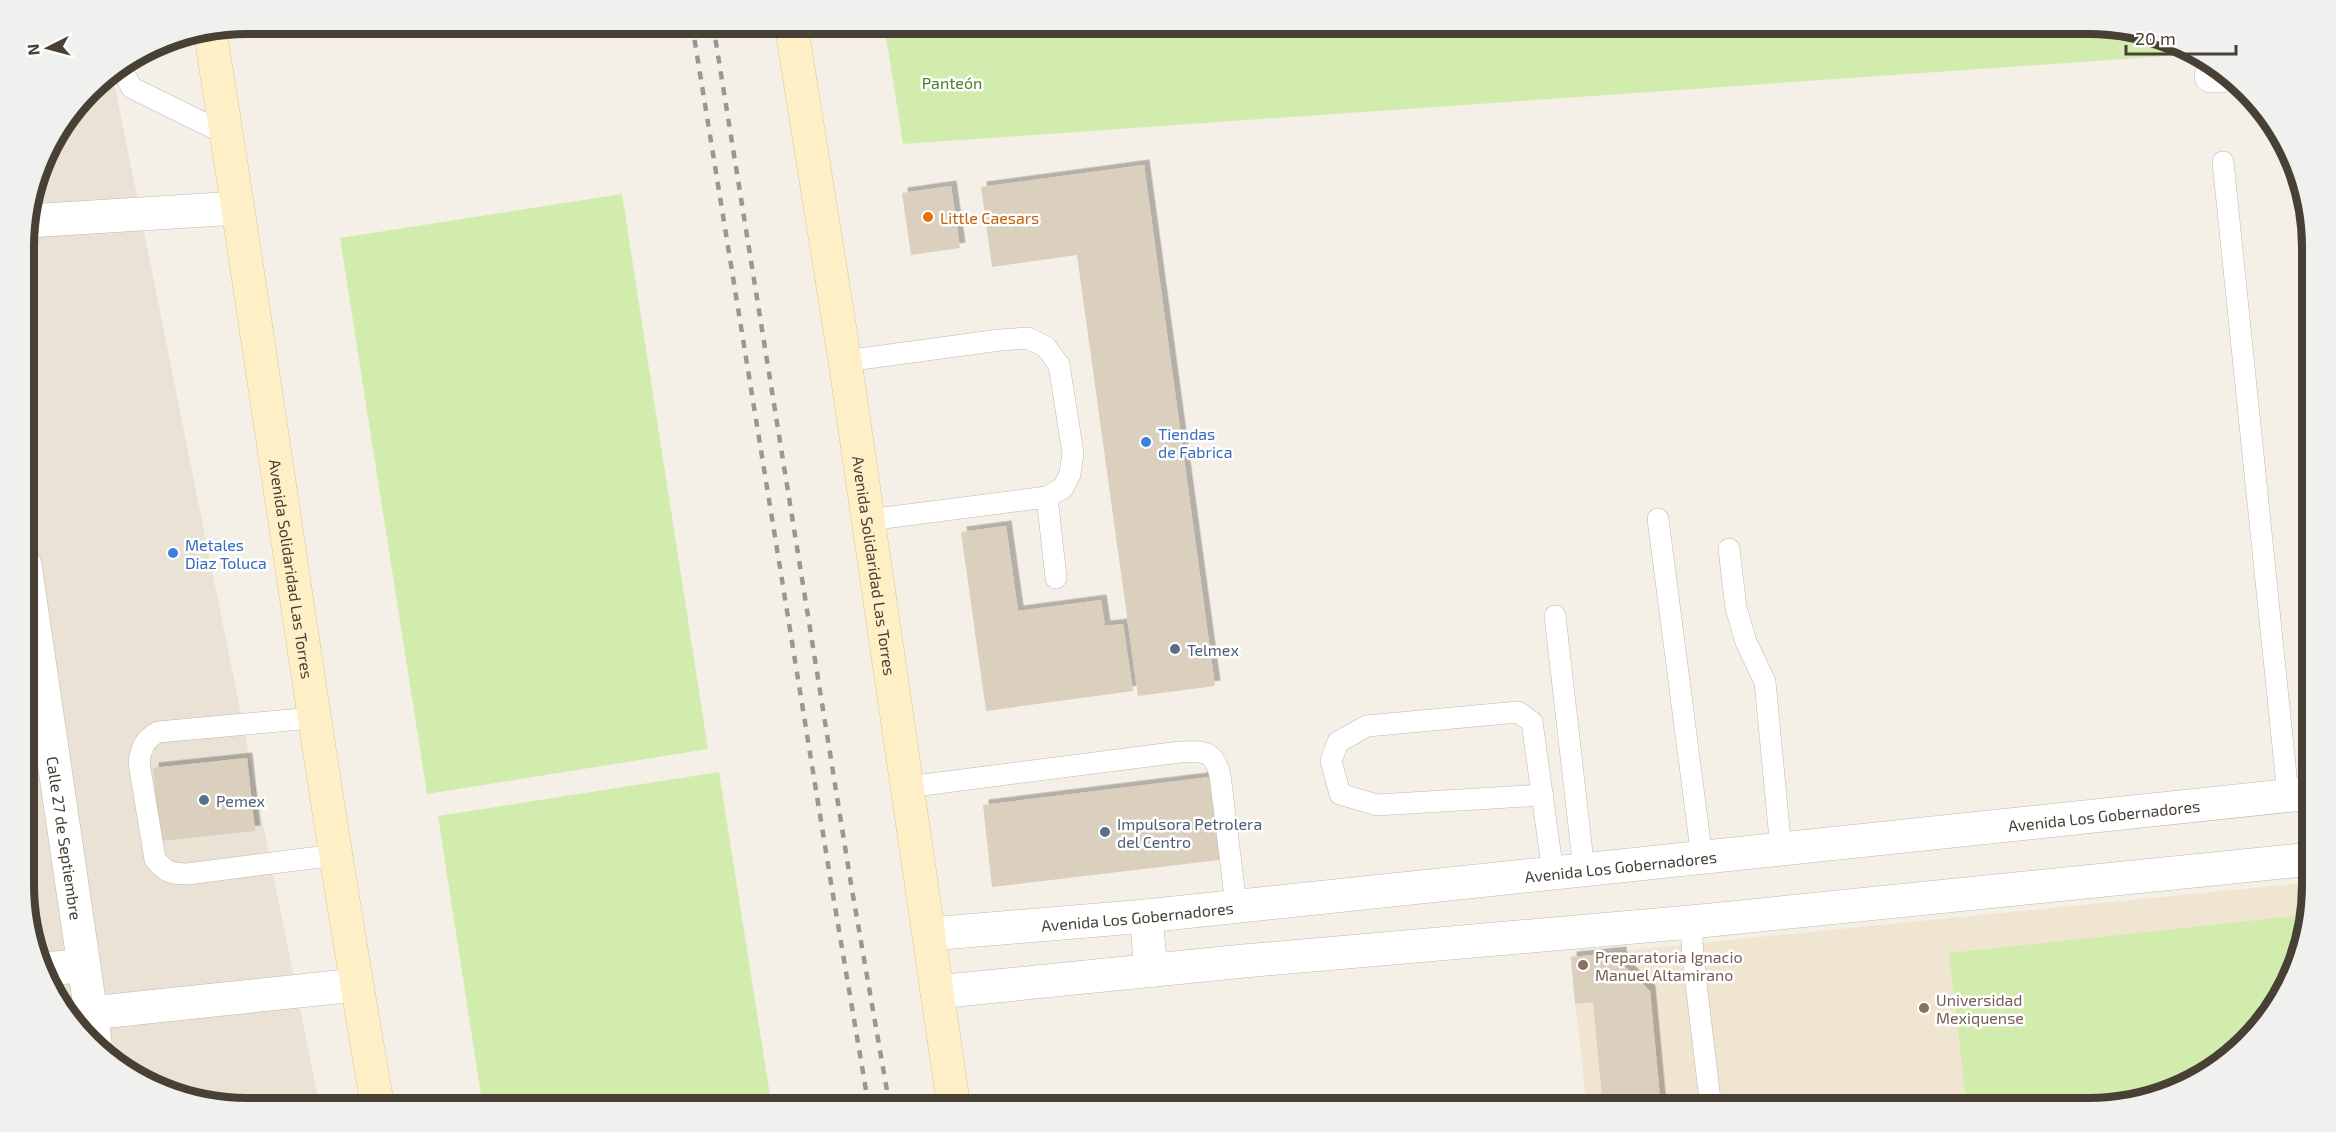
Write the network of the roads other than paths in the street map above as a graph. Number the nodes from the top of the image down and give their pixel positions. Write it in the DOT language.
graph roads {
  1 [pos="793,34"];
  2 [pos="211,38"];
  3 [pos="124,74"];
  4 [pos="226,134"];
  5 [pos="2223,162"];
  6 [pos="238,208"];
  7 [pos="36,221"];
  8 [pos="844,362"];
  9 [pos="1047,497"];
  10 [pos="1659,519"];
  11 [pos="868,520"];
  12 [pos="1729,549"];
  13 [pos="1056,578"];
  14 [pos="1555,616"];
  15 [pos="34,630"];
  16 [pos="313,718"];
  17 [pos="907,787"];
  18 [pos="2300,794"];
  19 [pos="1544,795"];
  20 [pos="1780,850"];
  21 [pos="334,855"];
  22 [pos="1702,858"];
  23 [pos="2302,860"];
  24 [pos="1568,872"];
  25 [pos="1236,905"];
  26 [pos="1146,916"];
  27 [pos="1691,922"];
  28 [pos="930,934"];
  29 [pos="84,966"];
  30 [pos="52,968"];
  31 [pos="1151,971"];
  32 [pos="356,985"];
  33 [pos="937,992"];
  34 [pos="93,1027"];
  35 [pos="376,1098"];
  36 [pos="953,1098"];
  37 [pos="1710,1098"];
  1 -- 8 [label="main road, Avenida Solidaridad Las Torres"];
  2 -- 4 [label="main road, Avenida Solidaridad Las Torres"];
  3 -- 4 [label="lane"];
  4 -- 6 [label="main road, Avenida Solidaridad Las Torres"];
  5 -- 18 [label="lane"];
  6 -- 7 [label="street"];
  6 -- 16 [label="main road, Avenida Solidaridad Las Torres"];
  8 -- 9 [label="lane"];
  8 -- 11 [label="main road, Avenida Solidaridad Las Torres"];
  9 -- 11 [label="lane"];
  9 -- 13 [label="lane"];
  10 -- 22 [label="lane"];
  11 -- 17 [label="main road, Avenida Solidaridad Las Torres"];
  12 -- 20 [label="lane"];
  14 -- 24 [label="lane"];
  15 -- 29 [label="street, Calle 27 de Septiembre"];
  16 -- 21 [label="main road, Avenida Solidaridad Las Torres"];
  16 -- 21 [label="lane"];
  17 -- 25 [label="lane"];
  17 -- 28 [label="main road, Avenida Solidaridad Las Torres"];
  18 -- 20 [label="street, Avenida Los Gobernadores"];
  19 -- 19 [label="lane"];
  19 -- 24 [label="lane"];
  20 -- 22 [label="street, Avenida Los Gobernadores"];
  21 -- 32 [label="main road, Avenida Solidaridad Las Torres"];
  22 -- 24 [label="street, Avenida Los Gobernadores"];
  23 -- 27 [label="street"];
  24 -- 25 [label="street, Avenida Los Gobernadores"];
  25 -- 26 [label="street, Avenida Los Gobernadores"];
  26 -- 28 [label="street, Avenida Los Gobernadores"];
  26 -- 31 [label="street"];
  27 -- 31 [label="street"];
  27 -- 37 [label="lane"];
  28 -- 33 [label="main road, Avenida Solidaridad Las Torres"];
  29 -- 30 [label="street"];
  29 -- 34 [label="street, Calle 27 de Septiembre"];
  31 -- 33 [label="street"];
  32 -- 34 [label="street"];
  32 -- 35 [label="main road, Avenida Solidaridad Las Torres"];
  33 -- 36 [label="main road, Avenida Solidaridad Las Torres"];
}
